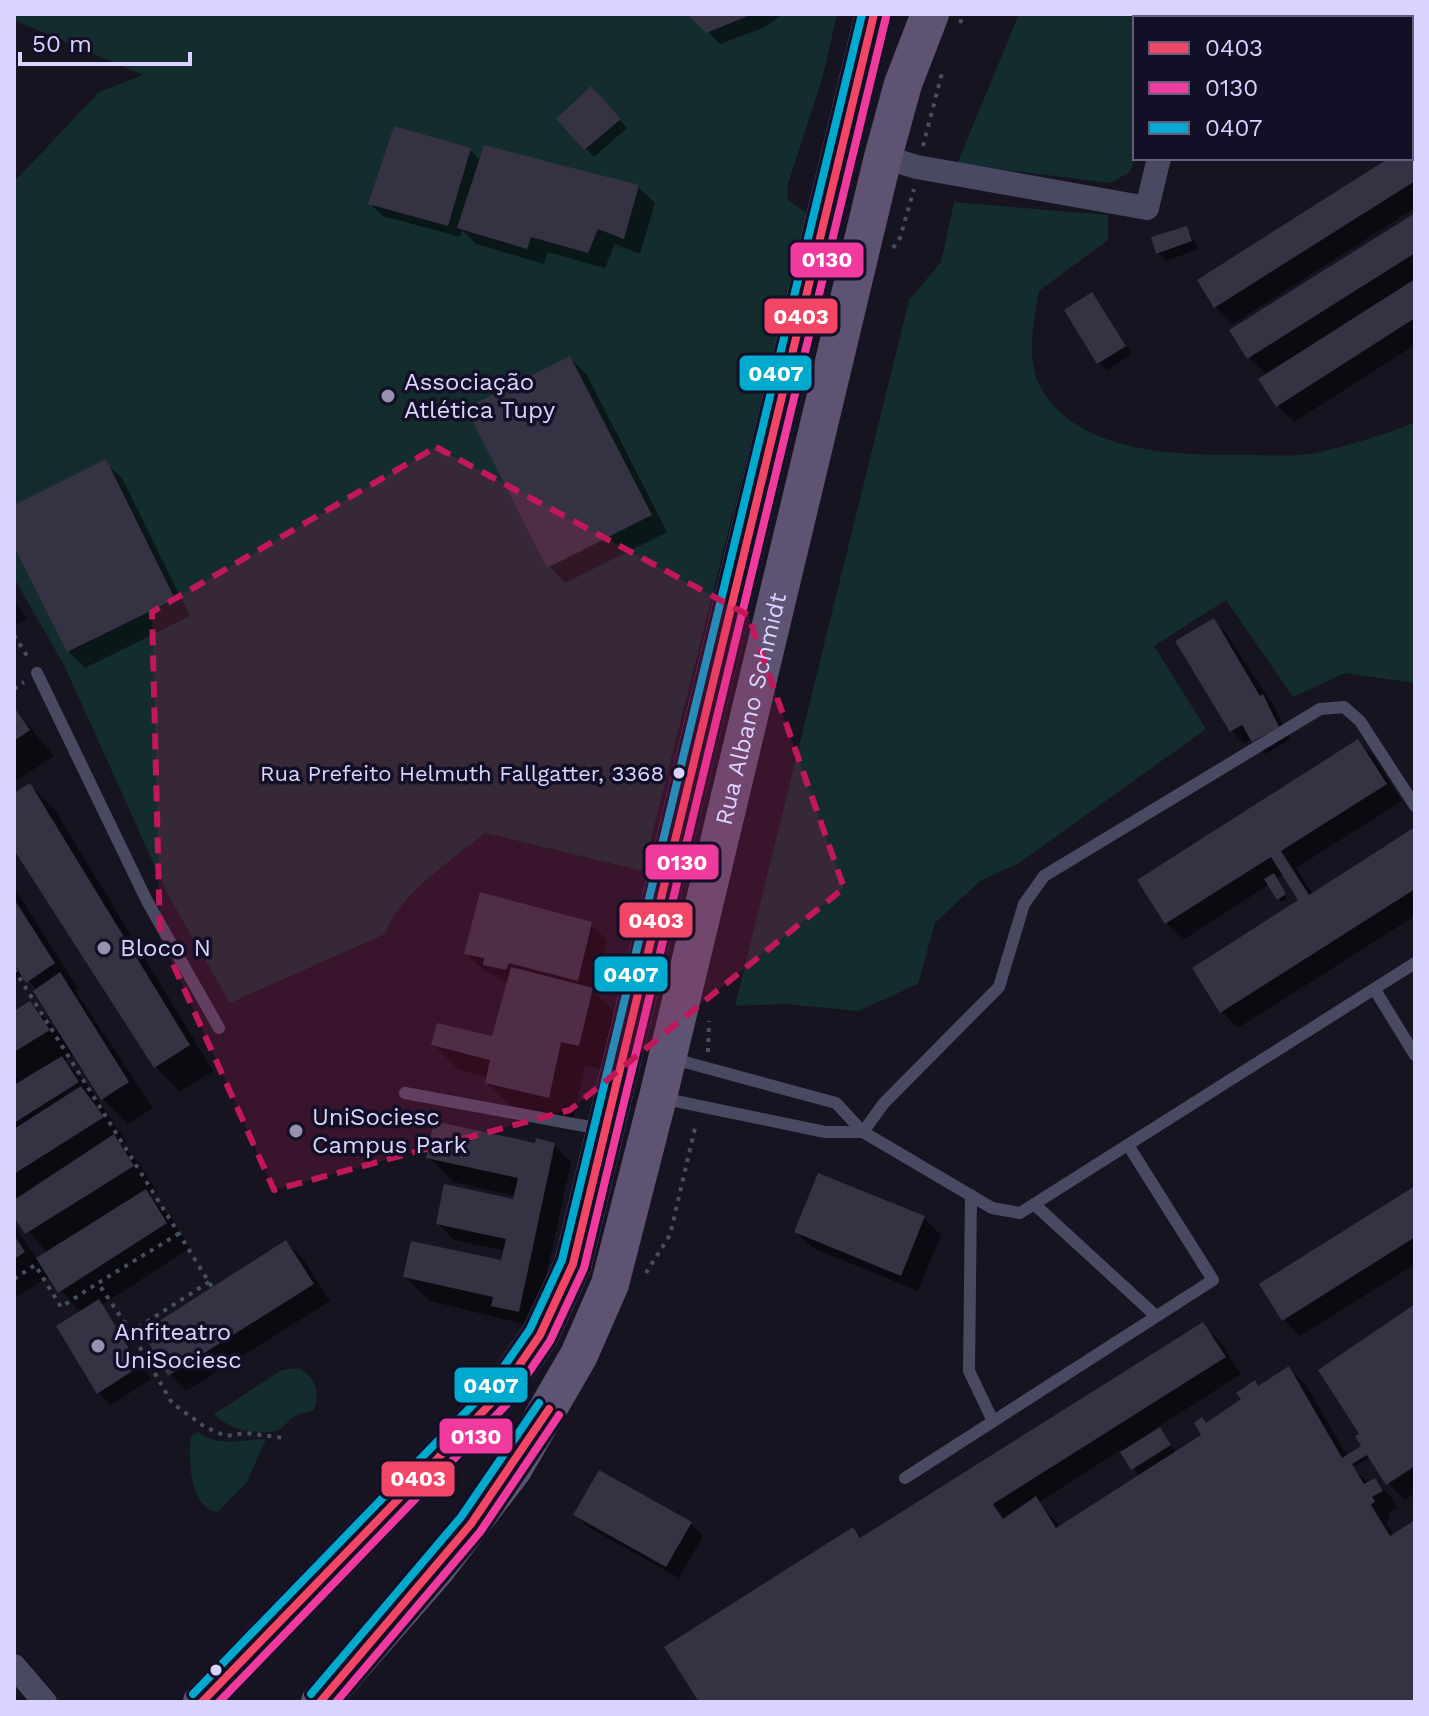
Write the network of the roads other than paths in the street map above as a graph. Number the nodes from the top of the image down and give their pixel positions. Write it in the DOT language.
graph roads {
  1 [pos="874,14"];
  2 [pos="930,14"];
  3 [pos="883,157"];
  4 [pos="1159,160"];
  5 [pos="37,673"];
  6 [pos="1415,806"];
  7 [pos="1415,963"];
  8 [pos="1375,990"];
  9 [pos="219,1028"];
  10 [pos="1415,1055"];
  11 [pos="667,1057"];
  12 [pos="405,1093"];
  13 [pos="658,1097"];
  14 [pos="608,1131"];
  15 [pos="863,1132"];
  16 [pos="1128,1145"];
  17 [pos="971,1195"];
  18 [pos="1034,1204"];
  19 [pos="1156,1316"];
  20 [pos="993,1421"];
  21 [pos="905,1478"];
  22 [pos="14,1666"];
  23 [pos="45,1702"];
  24 [pos="202,1702"];
  25 [pos="320,1702"];
  1 -- 14 [label="main road"];
  2 -- 3 [label="main road, Rua Albano Schmidt"];
  3 -- 4 [label="street"];
  3 -- 11 [label="main road, Rua Albano Schmidt"];
  5 -- 9 [label="lane"];
  6 -- 15 [label="lane"];
  7 -- 8 [label="lane"];
  8 -- 10 [label="lane"];
  8 -- 16 [label="lane"];
  11 -- 13 [label="main road, Rua Albano Schmidt"];
  11 -- 15 [label="lane"];
  12 -- 14 [label="lane"];
  13 -- 15 [label="lane"];
  13 -- 25 [label="main road, Rua Albano Schmidt"];
  14 -- 24 [label="main road"];
  15 -- 17 [label="lane"];
  16 -- 18 [label="lane"];
  16 -- 19 [label="lane"];
  17 -- 18 [label="lane"];
  17 -- 20 [label="lane"];
  18 -- 19 [label="lane"];
  19 -- 20 [label="lane"];
  20 -- 21 [label="lane"];
  22 -- 23 [label="street"];
}
